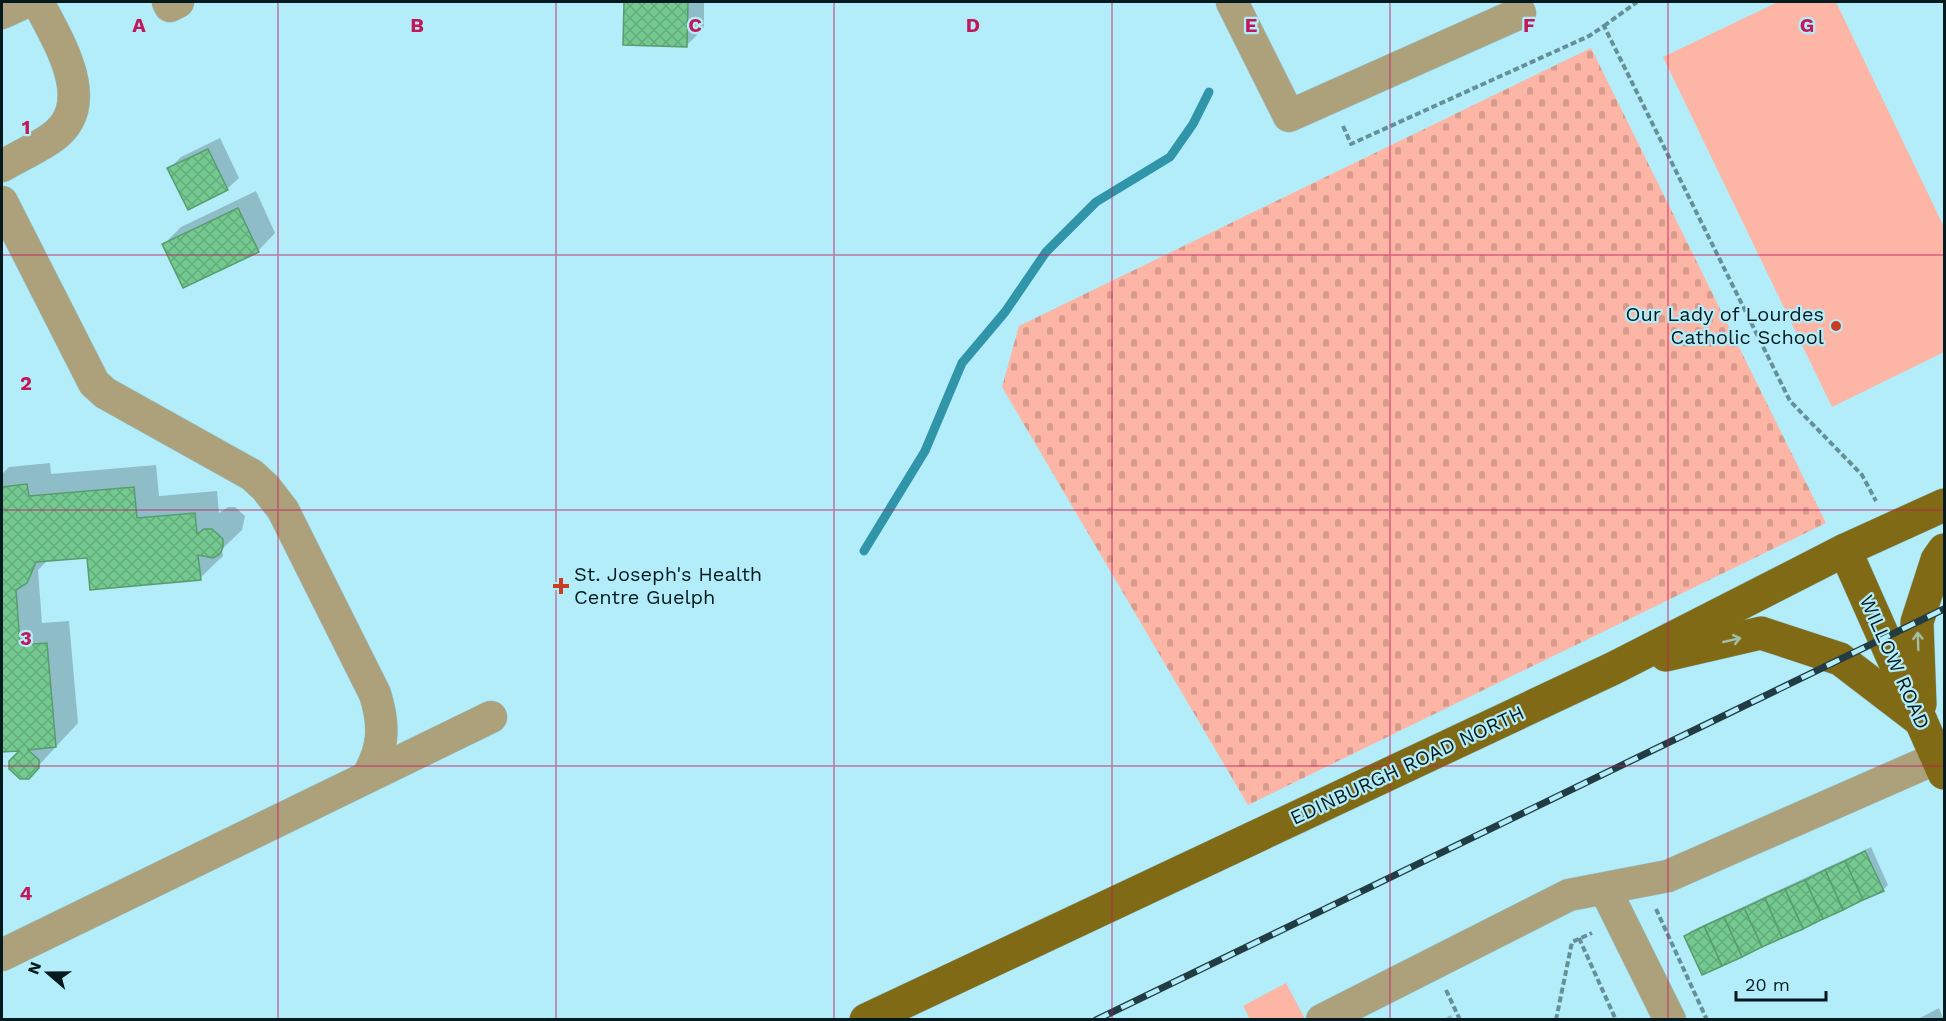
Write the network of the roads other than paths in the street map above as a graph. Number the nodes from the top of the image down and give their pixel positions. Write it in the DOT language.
graph roads {
  1 [pos="26,2"];
  2 [pos="38,2"];
  3 [pos="168,2"];
  4 [pos="178,2"];
  5 [pos="1232,2"];
  6 [pos="2,13"];
  7 [pos="1520,14"];
  8 [pos="2,166"];
  9 [pos="2,202"];
  10 [pos="1944,505"];
  11 [pos="1845,550"];
  12 [pos="1944,550"];
  13 [pos="1614,668"];
  14 [pos="491,717"];
  15 [pos="1921,721"];
  16 [pos="1941,765"];
  17 [pos="367,777"];
  18 [pos="1605,889"];
  19 [pos="2,954"];
  20 [pos="866,1020"];
  21 [pos="1322,1020"];
  22 [pos="1670,1020"];
  1 -- 6 [label="lane"];
  2 -- 8 [label="lane"];
  3 -- 4 [label="lane"];
  5 -- 7 [label="lane"];
  9 -- 17 [label="lane"];
  10 -- 11 [label="main road, EDINBURGH ROAD NORTH"];
  11 -- 13 [label="main road, EDINBURGH ROAD NORTH"];
  11 -- 15 [label="main road, WILLOW ROAD"];
  15 -- 12 [label="main road, one-way"];
  13 -- 15 [label="main road, one-way"];
  13 -- 20 [label="main road, EDINBURGH ROAD NORTH"];
  14 -- 17 [label="lane"];
  15 -- 16 [label="main road, WILLOW ROAD"];
  16 -- 18 [label="lane"];
  17 -- 19 [label="lane"];
  18 -- 21 [label="lane"];
  18 -- 22 [label="lane"];
}
